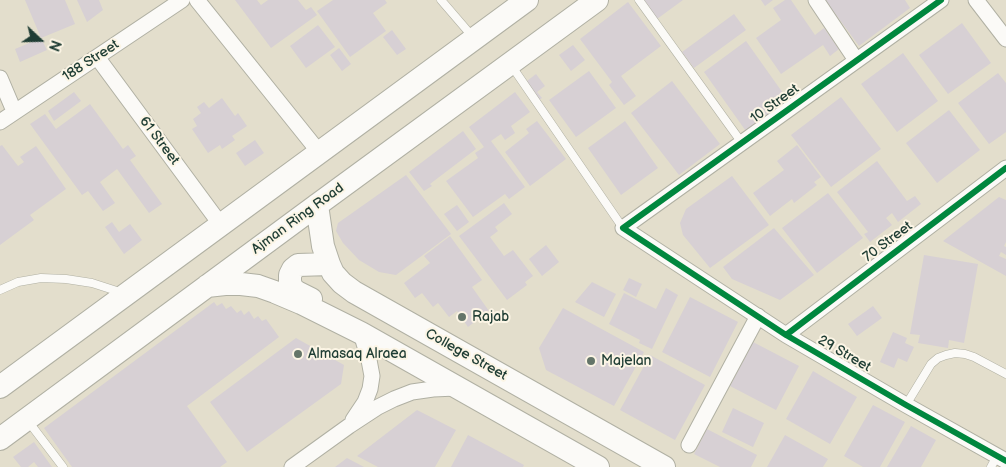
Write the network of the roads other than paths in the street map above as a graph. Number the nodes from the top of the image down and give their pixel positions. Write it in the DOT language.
graph roads {
  1 [pos="182,0"];
  2 [pos="197,0"];
  3 [pos="441,0"];
  4 [pos="527,0"];
  5 [pos="597,0"];
  6 [pos="639,0"];
  7 [pos="816,0"];
  8 [pos="941,0"];
  9 [pos="976,0"];
  10 [pos="474,39"];
  11 [pos="1006,39"];
  12 [pos="97,57"];
  13 [pos="856,60"];
  14 [pos="510,64"];
  15 [pos="0,78"];
  16 [pos="14,111"];
  17 [pos="0,122"];
  18 [pos="742,143"];
  19 [pos="320,152"];
  20 [pos="1006,168"];
  21 [pos="317,205"];
  22 [pos="221,225"];
  23 [pos="624,228"];
  24 [pos="329,264"];
  25 [pos="208,286"];
  26 [pos="0,290"];
  27 [pos="127,294"];
  28 [pos="326,316"];
  29 [pos="758,316"];
  30 [pos="361,333"];
  31 [pos="786,335"];
  32 [pos="1006,374"];
  33 [pos="0,388"];
  34 [pos="456,388"];
  35 [pos="906,405"];
  36 [pos="27,419"];
  37 [pos="349,426"];
  38 [pos="0,439"];
  39 [pos="689,445"];
  40 [pos="998,461"];
  41 [pos="63,467"];
  42 [pos="292,467"];
  43 [pos="598,467"];
  44 [pos="664,467"];
  1 -- 12 [label="street, 188 Street"];
  2 -- 19 [label="street"];
  3 -- 10 [label="lane"];
  4 -- 10 [label="main road"];
  5 -- 14 [label="main road, Ajman Ring Road"];
  6 -- 18 [label="lane"];
  7 -- 13 [label="street"];
  8 -- 13 [label="street, 10 Street"];
  9 -- 11 [label="street"];
  10 -- 19 [label="main road"];
  12 -- 16 [label="street, 188 Street"];
  12 -- 22 [label="street, 61 Street"];
  13 -- 18 [label="street, 10 Street"];
  14 -- 21 [label="main road, Ajman Ring Road"];
  14 -- 23 [label="lane"];
  15 -- 16 [label="street"];
  16 -- 17 [label="street, 188 Street"];
  18 -- 23 [label="street, 10 Street"];
  19 -- 22 [label="main road"];
  20 -- 31 [label="street, 70 Street"];
  21 -- 24 [label="main road, College Street"];
  21 -- 25 [label="main road, Ajman Ring Road"];
  22 -- 27 [label="main road"];
  23 -- 29 [label="street, 29 Street"];
  24 -- 28 [label="main road"];
  24 -- 44 [label="main road, College Street"];
  25 -- 28 [label="main road"];
  25 -- 36 [label="main road, Ajman Ring Road"];
  26 -- 27 [label="lane"];
  27 -- 33 [label="main road"];
  28 -- 30 [label="main road"];
  29 -- 31 [label="street, 29 Street"];
  29 -- 39 [label="street"];
  30 -- 34 [label="main road"];
  30 -- 37 [label="street"];
  31 -- 35 [label="street, 29 Street"];
  32 -- 35 [label="lane"];
  34 -- 37 [label="street"];
  34 -- 43 [label="main road"];
  35 -- 40 [label="street, 29 Street"];
  36 -- 38 [label="main road, Ajman Ring Road"];
  36 -- 41 [label="lane"];
  37 -- 42 [label="street"];
}
